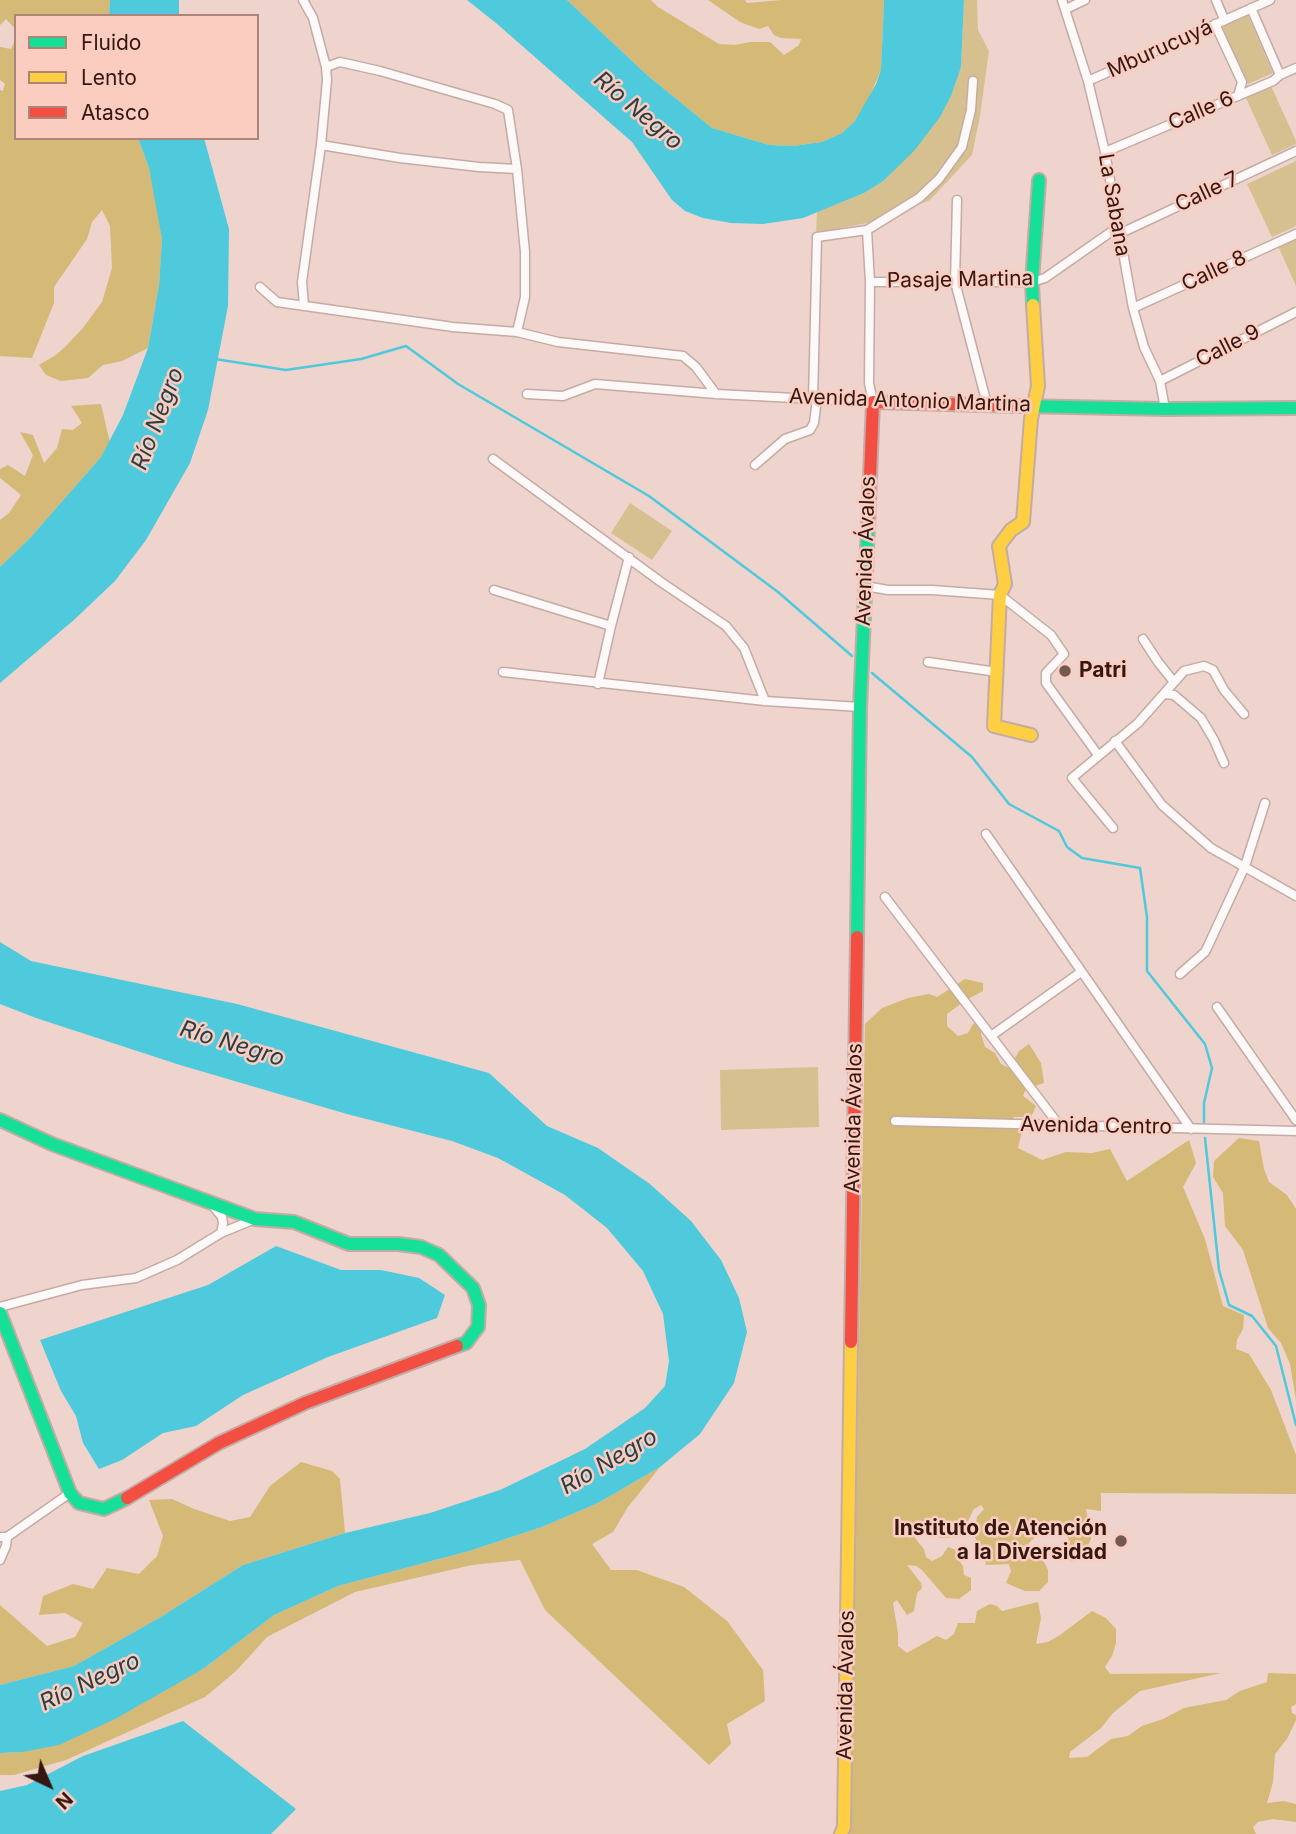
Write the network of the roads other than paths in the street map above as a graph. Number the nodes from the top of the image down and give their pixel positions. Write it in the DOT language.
graph roads {
  1 [pos="303,0"];
  2 [pos="1085,0"];
  3 [pos="1216,0"];
  4 [pos="1270,0"];
  5 [pos="1064,4"];
  6 [pos="1254,5"];
  7 [pos="1224,19"];
  8 [pos="1215,24"];
  9 [pos="326,67"];
  10 [pos="1296,68"];
  11 [pos="1280,75"];
  12 [pos="973,80"];
  13 [pos="1088,81"];
  14 [pos="1238,96"];
  15 [pos="321,145"];
  16 [pos="1296,151"];
  17 [pos="1105,152"];
  18 [pos="517,169"];
  19 [pos="1039,180"];
  20 [pos="957,200"];
  21 [pos="867,230"];
  22 [pos="1118,230"];
  23 [pos="1296,234"];
  24 [pos="870,282"];
  25 [pos="955,282"];
  26 [pos="1032,282"];
  27 [pos="260,287"];
  28 [pos="304,306"];
  29 [pos="1133,308"];
  30 [pos="1296,312"];
  31 [pos="517,332"];
  32 [pos="1160,381"];
  33 [pos="527,394"];
  34 [pos="716,394"];
  35 [pos="815,399"];
  36 [pos="873,402"];
  37 [pos="986,404"];
  38 [pos="1034,405"];
  39 [pos="1296,408"];
  40 [pos="1165,409"];
  41 [pos="494,459"];
  42 [pos="755,465"];
  43 [pos="629,557"];
  44 [pos="865,586"];
  45 [pos="494,590"];
  46 [pos="1000,595"];
  47 [pos="611,626"];
  48 [pos="1143,639"];
  49 [pos="928,663"];
  50 [pos="503,672"];
  51 [pos="997,672"];
  52 [pos="1174,682"];
  53 [pos="598,684"];
  54 [pos="1166,694"];
  55 [pos="765,701"];
  56 [pos="860,707"];
  57 [pos="1244,714"];
  58 [pos="1031,735"];
  59 [pos="1115,741"];
  60 [pos="1098,755"];
  61 [pos="1224,764"];
  62 [pos="1265,803"];
  63 [pos="1113,828"];
  64 [pos="986,834"];
  65 [pos="1245,866"];
  66 [pos="1296,896"];
  67 [pos="886,897"];
  68 [pos="1081,972"];
  69 [pos="1180,974"];
  70 [pos="1217,1007"];
  71 [pos="991,1036"];
  72 [pos="0,1120"];
  73 [pos="1296,1120"];
  74 [pos="895,1121"];
  75 [pos="1059,1125"];
  76 [pos="1191,1129"];
  77 [pos="1296,1131"];
  78 [pos="211,1203"];
  79 [pos="255,1219"];
  80 [pos="221,1233"];
  81 [pos="0,1307"];
  82 [pos="0,1313"];
  83 [pos="70,1493"];
  84 [pos="3,1537"];
  85 [pos="0,1560"];
  86 [pos="841,1834"];
  1 -- 9 [label="street"];
  2 -- 5 [label="street"];
  3 -- 7 [label="street"];
  4 -- 6 [label="street, Mburucuyá"];
  5 -- 13 [label="street, La Sabana"];
  6 -- 7 [label="street, Mburucuyá"];
  6 -- 11 [label="street"];
  7 -- 8 [label="street, Mburucuyá"];
  8 -- 13 [label="street, Mburucuyá"];
  8 -- 14 [label="street"];
  9 -- 15 [label="street"];
  9 -- 18 [label="street"];
  10 -- 11 [label="street, Calle 6"];
  11 -- 14 [label="street, Calle 6"];
  12 -- 21 [label="street"];
  13 -- 17 [label="street, La Sabana"];
  14 -- 17 [label="street, Calle 6"];
  15 -- 18 [label="street"];
  15 -- 28 [label="street"];
  16 -- 22 [label="street, Calle 7"];
  17 -- 22 [label="street, La Sabana"];
  18 -- 31 [label="street"];
  19 -- 26 [label="street"];
  20 -- 25 [label="street"];
  21 -- 24 [label="street"];
  21 -- 35 [label="street"];
  22 -- 26 [label="street, Pasaje Martina"];
  22 -- 29 [label="street, La Sabana"];
  23 -- 29 [label="street, Calle 8"];
  24 -- 25 [label="street, Pasaje Martina"];
  24 -- 36 [label="street"];
  25 -- 26 [label="street, Pasaje Martina"];
  25 -- 37 [label="street"];
  26 -- 38 [label="street"];
  27 -- 28 [label="street"];
  28 -- 31 [label="street"];
  29 -- 32 [label="street, La Sabana"];
  30 -- 32 [label="street, Calle 9"];
  31 -- 34 [label="street"];
  32 -- 40 [label="street, La Sabana"];
  33 -- 34 [label="street, Avenida Antonio Martina"];
  34 -- 35 [label="street, Avenida Antonio Martina"];
  35 -- 36 [label="street, Avenida Antonio Martina"];
  35 -- 42 [label="street"];
  36 -- 37 [label="street, Avenida Antonio Martina"];
  36 -- 44 [label="street, Avenida Ávalos"];
  37 -- 38 [label="street, Avenida Antonio Martina"];
  38 -- 40 [label="street, Avenida Antonio Martina"];
  38 -- 46 [label="street"];
  39 -- 40 [label="street, Avenida Antonio Martina"];
  41 -- 43 [label="street"];
  43 -- 47 [label="street"];
  43 -- 55 [label="street"];
  44 -- 46 [label="street"];
  44 -- 56 [label="street, Avenida Ávalos"];
  45 -- 47 [label="street"];
  46 -- 51 [label="street"];
  46 -- 60 [label="street"];
  47 -- 53 [label="street"];
  48 -- 52 [label="street"];
  49 -- 51 [label="street"];
  50 -- 53 [label="street"];
  51 -- 58 [label="street"];
  52 -- 54 [label="street"];
  52 -- 57 [label="street"];
  53 -- 55 [label="street"];
  54 -- 59 [label="street"];
  54 -- 61 [label="street"];
  55 -- 56 [label="street"];
  56 -- 86 [label="street, Avenida Ávalos"];
  59 -- 60 [label="street"];
  59 -- 65 [label="street"];
  60 -- 63 [label="street"];
  62 -- 65 [label="street"];
  64 -- 68 [label="street"];
  65 -- 66 [label="street"];
  65 -- 69 [label="street"];
  67 -- 71 [label="street"];
  68 -- 71 [label="street"];
  68 -- 76 [label="street"];
  70 -- 73 [label="street"];
  71 -- 75 [label="street"];
  72 -- 78 [label="street"];
  74 -- 75 [label="street, Avenida Centro"];
  75 -- 76 [label="street, Avenida Centro"];
  76 -- 77 [label="street, Avenida Centro"];
  78 -- 79 [label="street"];
  78 -- 80 [label="street"];
  79 -- 80 [label="street"];
  79 -- 83 [label="street"];
  80 -- 81 [label="street"];
  82 -- 83 [label="street"];
  83 -- 84 [label="street"];
  84 -- 85 [label="street"];
}
